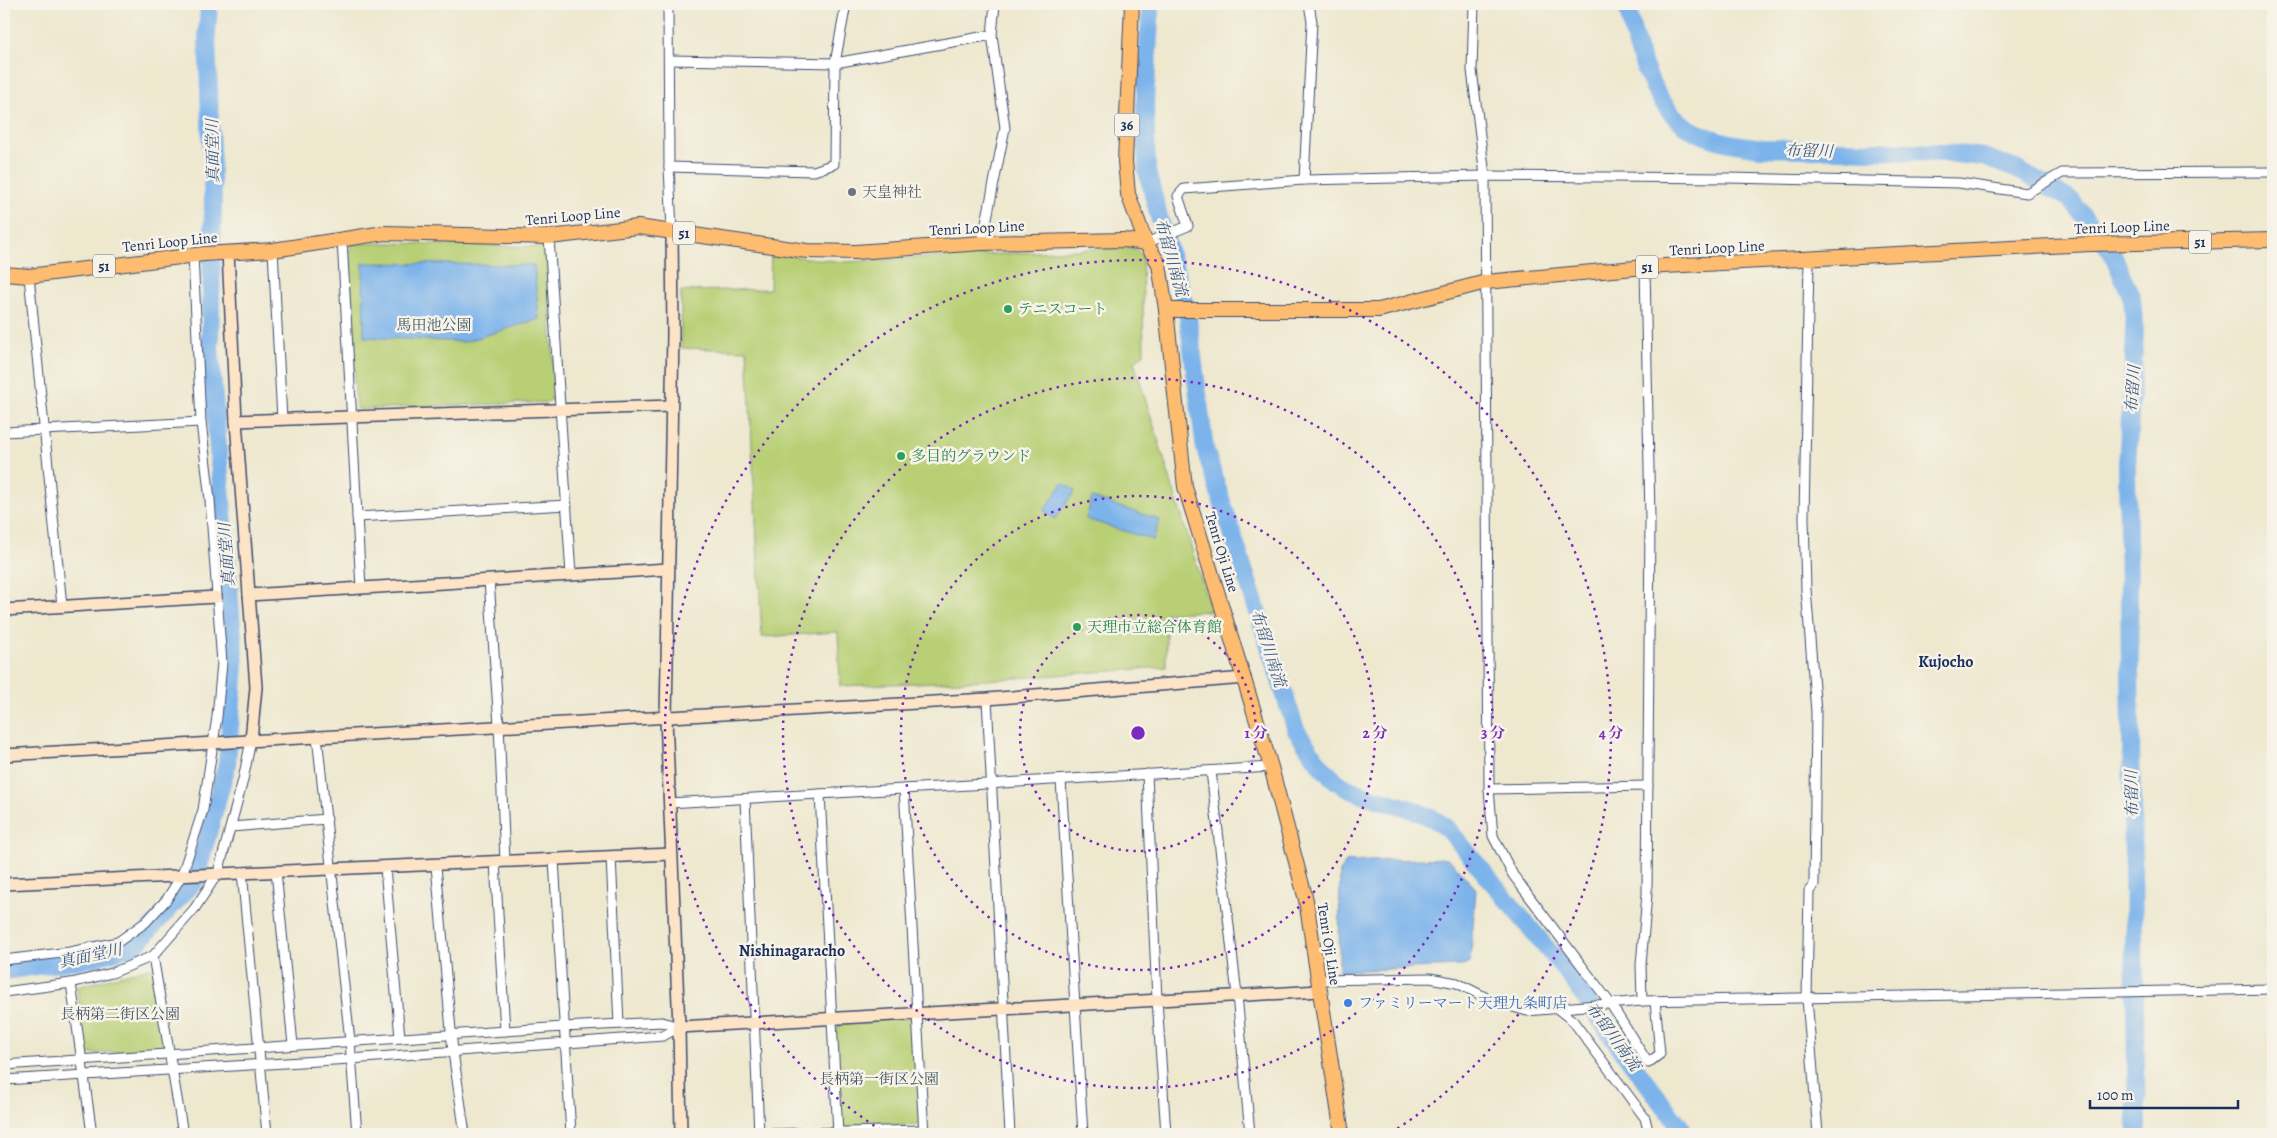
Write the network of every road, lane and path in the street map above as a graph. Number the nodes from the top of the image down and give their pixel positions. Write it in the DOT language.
graph roads {
  1 [pos="668,4"];
  2 [pos="846,4"];
  3 [pos="996,4"];
  4 [pos="1132,4"];
  5 [pos="1309,4"];
  6 [pos="1474,4"];
  7 [pos="992,35"];
  8 [pos="668,60"];
  9 [pos="835,63"];
  10 [pos="669,167"];
  11 [pos="2273,172"];
  12 [pos="1485,176"];
  13 [pos="1304,180"];
  14 [pos="672,231"];
  15 [pos="549,237"];
  16 [pos="342,239"];
  17 [pos="2273,240"];
  18 [pos="1150,241"];
  19 [pos="982,243"];
  20 [pos="273,250"];
  21 [pos="226,252"];
  22 [pos="199,254"];
  23 [pos="1809,260"];
  24 [pos="1645,267"];
  25 [pos="4,274"];
  26 [pos="29,276"];
  27 [pos="1486,282"];
  28 [pos="1170,309"];
  29 [pos="672,406"];
  30 [pos="560,410"];
  31 [pos="352,416"];
  32 [pos="282,419"];
  33 [pos="236,421"];
  34 [pos="201,422"];
  35 [pos="4,432"];
  36 [pos="43,432"];
  37 [pos="567,505"];
  38 [pos="357,517"];
  39 [pos="668,569"];
  40 [pos="571,575"];
  41 [pos="489,580"];
  42 [pos="361,588"];
  43 [pos="250,595"];
  44 [pos="216,597"];
  45 [pos="62,606"];
  46 [pos="4,610"];
  47 [pos="1245,678"];
  48 [pos="986,698"];
  49 [pos="666,718"];
  50 [pos="499,725"];
  51 [pos="317,736"];
  52 [pos="246,740"];
  53 [pos="215,742"];
  54 [pos="4,755"];
  55 [pos="1271,767"];
  56 [pos="1211,771"];
  57 [pos="1148,774"];
  58 [pos="1061,780"];
  59 [pos="991,784"];
  60 [pos="1648,786"];
  61 [pos="904,789"];
  62 [pos="1489,789"];
  63 [pos="820,794"];
  64 [pos="745,798"];
  65 [pos="668,803"];
  66 [pos="327,819"];
  67 [pos="231,827"];
  68 [pos="672,854"];
  69 [pos="611,857"];
  70 [pos="554,860"];
  71 [pos="500,862"];
  72 [pos="436,866"];
  73 [pos="332,868"];
  74 [pos="385,868"];
  75 [pos="276,871"];
  76 [pos="242,872"];
  77 [pos="215,874"];
  78 [pos="184,875"];
  79 [pos="4,884"];
  80 [pos="153,956"];
  81 [pos="4,960"];
  82 [pos="71,983"];
  83 [pos="1320,986"];
  84 [pos="2273,989"];
  85 [pos="4,992"];
  86 [pos="1237,995"];
  87 [pos="1807,998"];
  88 [pos="1157,1000"];
  89 [pos="1642,1001"];
  90 [pos="1655,1001"];
  91 [pos="1075,1004"];
  92 [pos="1606,1004"];
  93 [pos="1003,1008"];
  94 [pos="1563,1009"];
  95 [pos="918,1015"];
  96 [pos="831,1020"];
  97 [pos="755,1022"];
  98 [pos="619,1024"];
  99 [pos="679,1026"];
  100 [pos="563,1027"];
  101 [pos="505,1031"];
  102 [pos="452,1034"];
  103 [pos="400,1038"];
  104 [pos="350,1041"];
  105 [pos="564,1042"];
  106 [pos="293,1045"];
  107 [pos="259,1047"];
  108 [pos="171,1052"];
  109 [pos="453,1052"];
  110 [pos="81,1058"];
  111 [pos="350,1059"];
  112 [pos="261,1063"];
  113 [pos="4,1065"];
  114 [pos="174,1070"];
  115 [pos="84,1075"];
  116 [pos="4,1080"];
  117 [pos="924,1132"];
  118 [pos="838,1133"];
  119 [pos="92,1134"];
  120 [pos="183,1134"];
  121 [pos="267,1134"];
  122 [pos="357,1134"];
  123 [pos="465,1134"];
  124 [pos="571,1134"];
  125 [pos="681,1134"];
  126 [pos="759,1134"];
  127 [pos="766,1134"];
  128 [pos="1010,1134"];
  129 [pos="1083,1134"];
  130 [pos="1166,1134"];
  131 [pos="1250,1134"];
  132 [pos="1342,1134"];
  133 [pos="1649,1134"];
  134 [pos="1818,1134"];
  1 -- 8 [label="street"];
  2 -- 9 [label="street"];
  3 -- 7 [label="street"];
  4 -- 18 [label="main road, Tenri Oji Line / 36"];
  5 -- 13 [label="street"];
  6 -- 12 [label="street"];
  7 -- 9 [label="street"];
  7 -- 19 [label="street"];
  8 -- 9 [label="street"];
  8 -- 10 [label="street"];
  9 -- 10 [label="street"];
  10 -- 14 [label="street"];
  11 -- 12 [label="street"];
  12 -- 13 [label="street"];
  12 -- 27 [label="street"];
  13 -- 18 [label="street"];
  14 -- 15 [label="main road, Tenri Loop Line / 51"];
  14 -- 19 [label="main road, Tenri Loop Line / 51"];
  14 -- 29 [label="street"];
  15 -- 16 [label="main road, Tenri Loop Line / 51"];
  15 -- 30 [label="street"];
  16 -- 20 [label="main road, Tenri Loop Line / 51"];
  16 -- 31 [label="street"];
  17 -- 23 [label="main road, Tenri Loop Line / 51"];
  18 -- 19 [label="main road, Tenri Loop Line / 51"];
  18 -- 28 [label="main road, Tenri Oji Line / 36"];
  20 -- 21 [label="main road, Tenri Loop Line / 51"];
  20 -- 32 [label="street"];
  21 -- 22 [label="main road, Tenri Loop Line / 51"];
  21 -- 33 [label="street"];
  22 -- 26 [label="main road, Tenri Loop Line / 51"];
  22 -- 34 [label="street"];
  23 -- 24 [label="main road, Tenri Loop Line / 51"];
  23 -- 87 [label="street"];
  24 -- 27 [label="main road, Tenri Loop Line / 51"];
  24 -- 60 [label="street"];
  25 -- 26 [label="main road, Tenri Loop Line / 51"];
  26 -- 36 [label="street"];
  27 -- 28 [label="main road, Tenri Loop Line / 51"];
  27 -- 62 [label="street"];
  28 -- 47 [label="main road, Tenri Oji Line / 36"];
  29 -- 30 [label="street"];
  29 -- 39 [label="street"];
  30 -- 31 [label="street"];
  30 -- 37 [label="street"];
  31 -- 32 [label="street"];
  31 -- 38 [label="street"];
  32 -- 33 [label="street"];
  33 -- 43 [label="street"];
  34 -- 36 [label="street"];
  34 -- 44 [label="street"];
  35 -- 36 [label="street"];
  36 -- 45 [label="street"];
  37 -- 38 [label="street"];
  37 -- 40 [label="street"];
  38 -- 42 [label="street"];
  39 -- 40 [label="street"];
  39 -- 49 [label="street"];
  40 -- 41 [label="street"];
  41 -- 42 [label="street"];
  41 -- 50 [label="street"];
  42 -- 43 [label="street"];
  43 -- 52 [label="street"];
  44 -- 45 [label="street"];
  44 -- 53 [label="street"];
  45 -- 46 [label="street"];
  47 -- 48 [label="street"];
  47 -- 55 [label="main road, Tenri Oji Line / 36"];
  48 -- 49 [label="street"];
  48 -- 59 [label="street"];
  49 -- 50 [label="street"];
  49 -- 65 [label="street"];
  50 -- 51 [label="street"];
  50 -- 71 [label="street"];
  51 -- 52 [label="street"];
  51 -- 66 [label="street"];
  52 -- 53 [label="street"];
  52 -- 67 [label="street"];
  53 -- 54 [label="street"];
  53 -- 78 [label="street"];
  55 -- 56 [label="street"];
  55 -- 83 [label="main road, Tenri Oji Line / 36"];
  56 -- 57 [label="street"];
  56 -- 86 [label="street"];
  57 -- 58 [label="street"];
  57 -- 88 [label="street"];
  58 -- 59 [label="street"];
  58 -- 91 [label="street"];
  59 -- 61 [label="street"];
  59 -- 93 [label="street"];
  60 -- 62 [label="street"];
  60 -- 89 [label="street"];
  61 -- 63 [label="street"];
  61 -- 95 [label="street"];
  62 -- 92 [label="street"];
  63 -- 64 [label="street"];
  63 -- 96 [label="street"];
  64 -- 65 [label="street"];
  64 -- 97 [label="street"];
  65 -- 68 [label="street"];
  66 -- 67 [label="street"];
  66 -- 73 [label="street"];
  67 -- 77 [label="street"];
  68 -- 69 [label="street"];
  68 -- 99 [label="street"];
  69 -- 70 [label="street"];
  69 -- 98 [label="street"];
  70 -- 71 [label="street"];
  70 -- 100 [label="street"];
  71 -- 72 [label="street"];
  71 -- 101 [label="street"];
  72 -- 74 [label="street"];
  72 -- 102 [label="street"];
  73 -- 74 [label="street"];
  73 -- 75 [label="street"];
  73 -- 104 [label="street"];
  74 -- 103 [label="street"];
  75 -- 76 [label="street"];
  75 -- 106 [label="street"];
  76 -- 77 [label="street"];
  76 -- 107 [label="street"];
  77 -- 78 [label="street"];
  77 -- 80 [label="street"];
  78 -- 79 [label="street"];
  78 -- 81 [label="street"];
  80 -- 82 [label="street"];
  80 -- 108 [label="street"];
  82 -- 85 [label="street"];
  82 -- 110 [label="street"];
  83 -- 86 [label="street"];
  83 -- 94 [label="street"];
  83 -- 132 [label="main road, Tenri Oji Line / 36"];
  84 -- 87 [label="street"];
  86 -- 88 [label="street"];
  86 -- 131 [label="street"];
  87 -- 90 [label="street"];
  87 -- 134 [label="street"];
  88 -- 91 [label="street"];
  88 -- 130 [label="street"];
  89 -- 90 [label="street"];
  89 -- 92 [label="street"];
  90 -- 92 [label="street"];
  91 -- 93 [label="street"];
  91 -- 129 [label="street"];
  92 -- 94 [label="street"];
  93 -- 95 [label="street"];
  93 -- 128 [label="street"];
  94 -- 133 [label="street"];
  95 -- 96 [label="street"];
  95 -- 117 [label="street"];
  96 -- 97 [label="street"];
  96 -- 118 [label="street"];
  97 -- 99 [label="street"];
  97 -- 126 [label="street"];
  98 -- 99 [label="street"];
  98 -- 100 [label="street"];
  99 -- 105 [label="street"];
  99 -- 125 [label="street"];
  100 -- 101 [label="street"];
  100 -- 105 [label="street"];
  101 -- 102 [label="street"];
  102 -- 103 [label="street"];
  102 -- 109 [label="street"];
  103 -- 104 [label="street"];
  104 -- 106 [label="street"];
  104 -- 111 [label="street"];
  105 -- 109 [label="street"];
  105 -- 124 [label="street"];
  106 -- 107 [label="street"];
  107 -- 108 [label="street"];
  107 -- 112 [label="street"];
  108 -- 110 [label="street"];
  108 -- 114 [label="street"];
  109 -- 111 [label="street"];
  109 -- 123 [label="street"];
  110 -- 113 [label="street"];
  110 -- 115 [label="street"];
  111 -- 112 [label="street"];
  111 -- 122 [label="street"];
  112 -- 114 [label="street"];
  112 -- 121 [label="street"];
  114 -- 115 [label="street"];
  114 -- 120 [label="street"];
  115 -- 116 [label="street"];
  115 -- 119 [label="street"];
  117 -- 118 [label="street"];
  118 -- 127 [label="street"];
}
